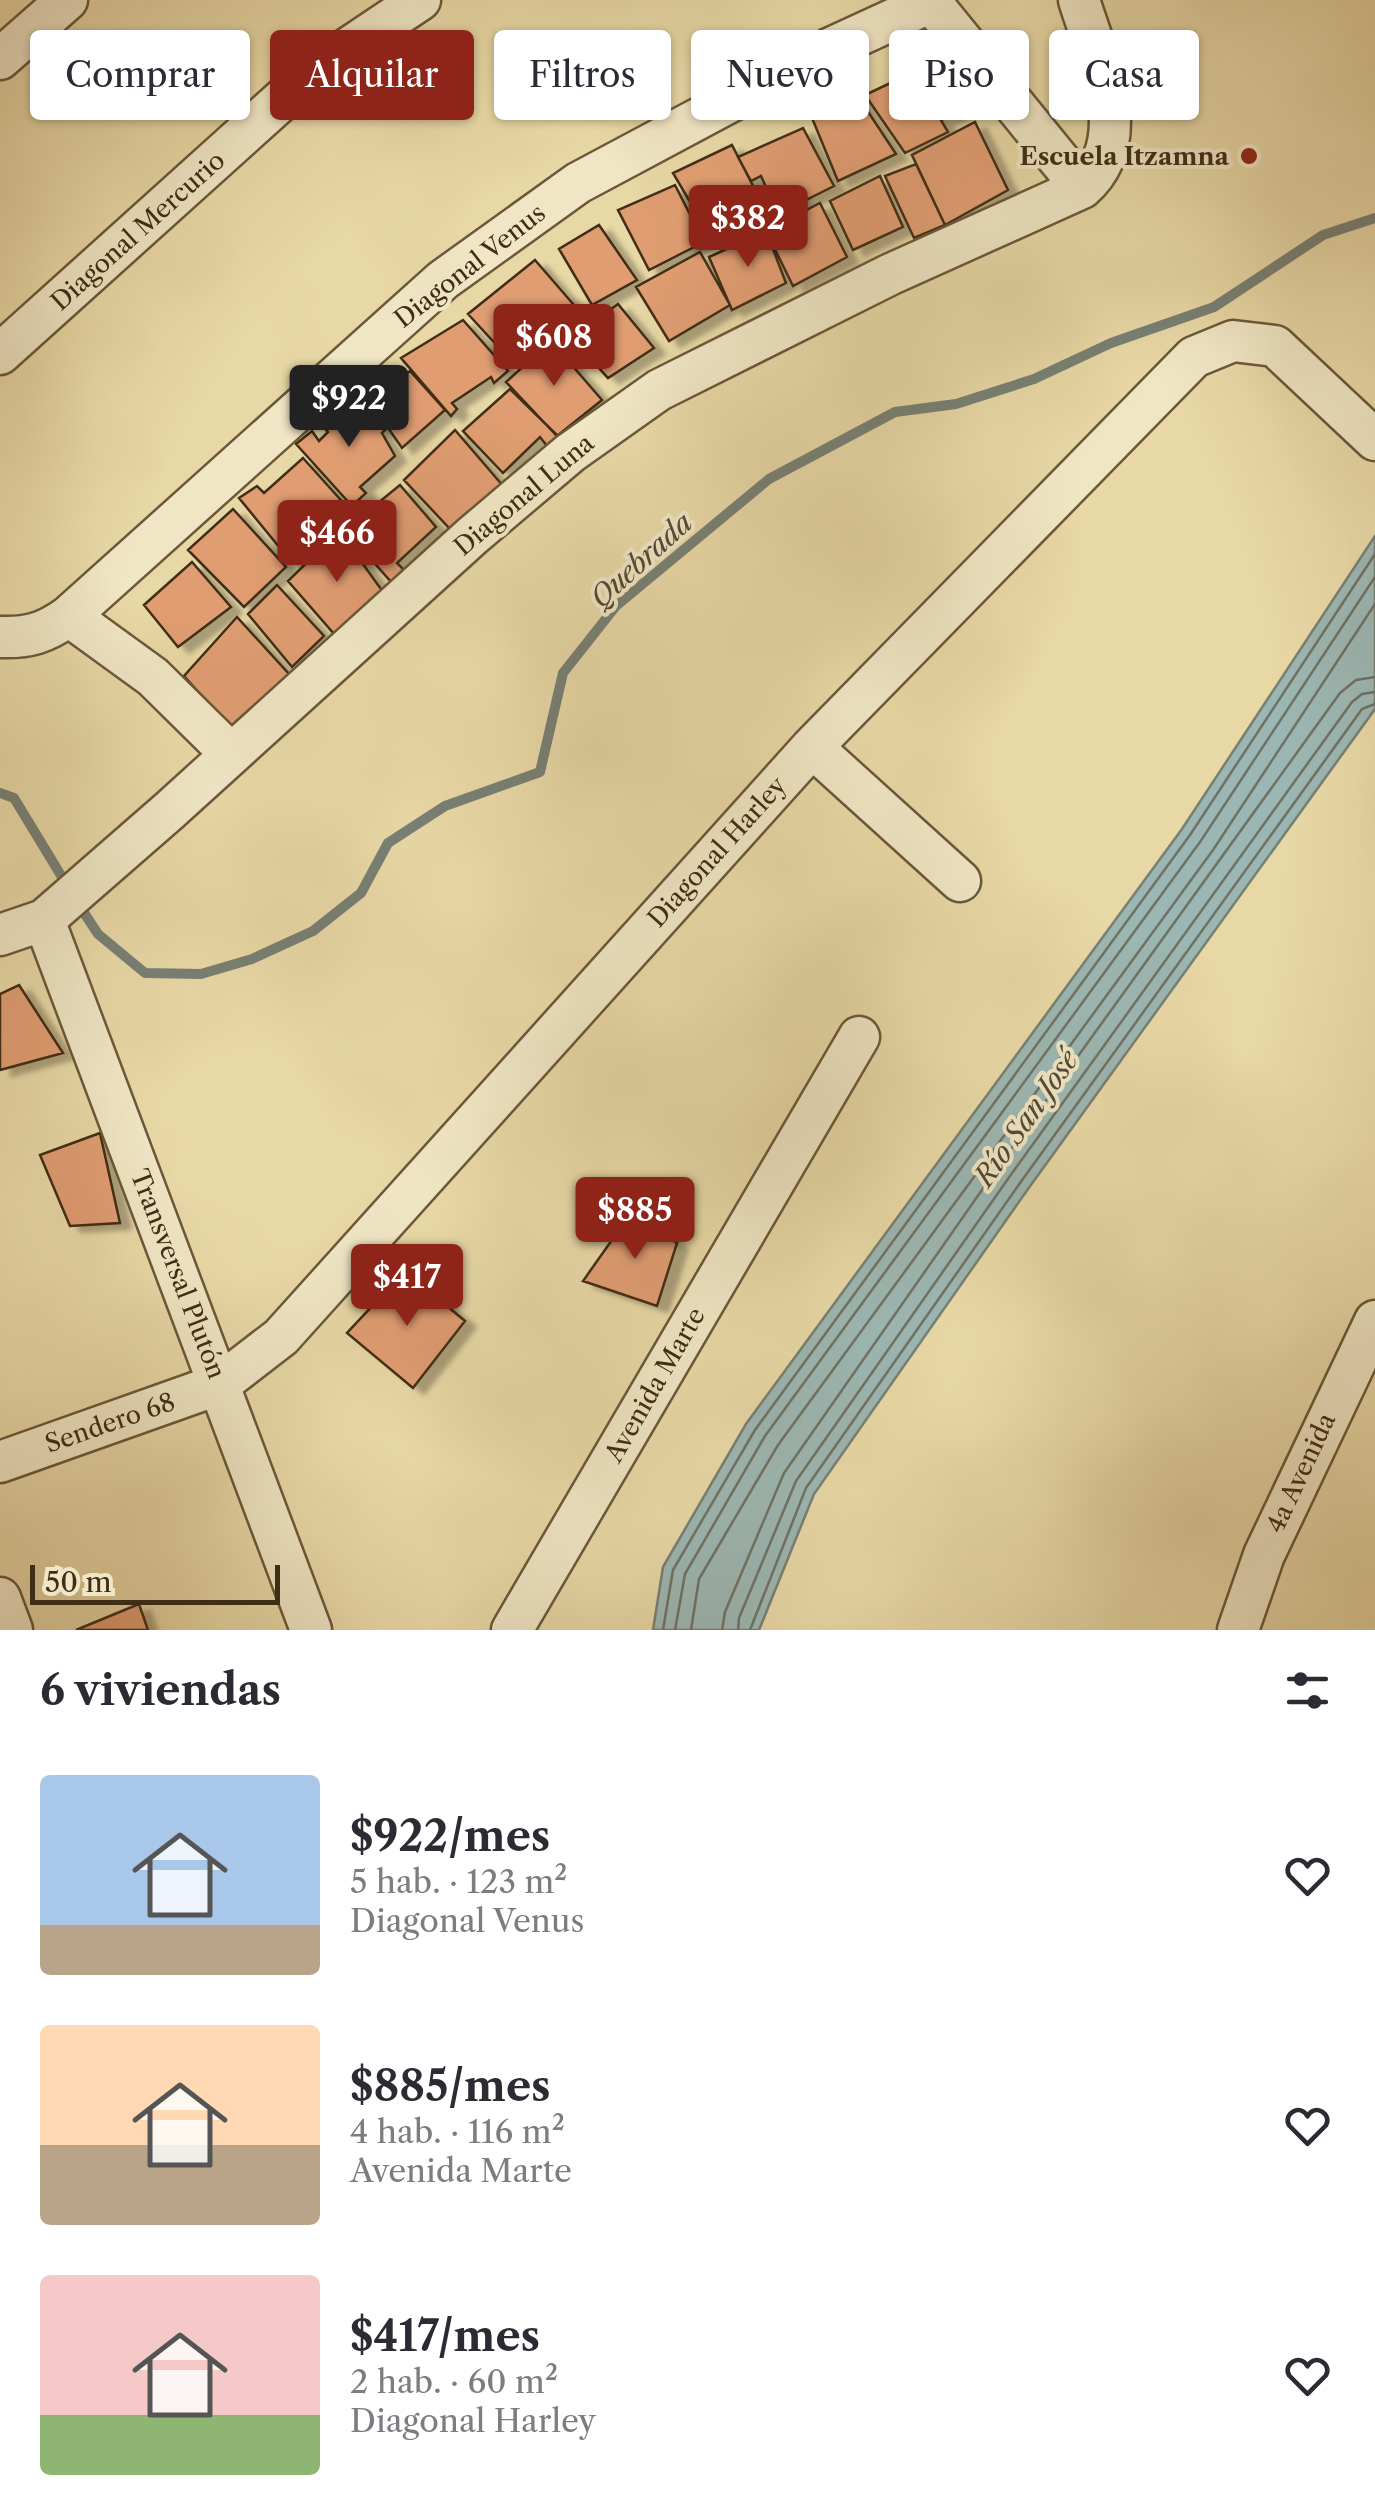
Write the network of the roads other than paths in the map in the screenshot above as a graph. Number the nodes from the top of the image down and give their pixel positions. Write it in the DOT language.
graph roads {
  1 [pos="67,0"];
  2 [pos="420,0"];
  3 [pos="1079,0"];
  4 [pos="930,1"];
  5 [pos="0,59"];
  6 [pos="1082,188"];
  7 [pos="0,354"];
  8 [pos="1367,432"];
  9 [pos="69,616"];
  10 [pos="0,636"];
  11 [pos="812,747"];
  12 [pos="231,754"];
  13 [pos="960,882"];
  14 [pos="50,915"];
  15 [pos="0,936"];
  16 [pos="859,1037"];
  17 [pos="1375,1320"];
  18 [pos="220,1384"];
  19 [pos="0,1462"];
  20 [pos="0,1598"];
  21 [pos="12,1630"];
  22 [pos="311,1630"];
  23 [pos="512,1630"];
  24 [pos="1238,1630"];
  1 -- 5 [label="street"];
  2 -- 7 [label="street, Diagonal Mercurio"];
  3 -- 6 [label="street"];
  4 -- 6 [label="street"];
  4 -- 9 [label="street, Diagonal Venus"];
  6 -- 12 [label="street, Diagonal Luna"];
  8 -- 11 [label="street, Diagonal Harley"];
  9 -- 10 [label="street"];
  9 -- 12 [label="street"];
  11 -- 13 [label="street"];
  11 -- 18 [label="street, Diagonal Harley"];
  12 -- 14 [label="street, Diagonal Luna"];
  14 -- 15 [label="street"];
  14 -- 18 [label="street, Transversal Plutón"];
  16 -- 23 [label="street, Avenida Marte"];
  17 -- 24 [label="street, 4a Avenida"];
  18 -- 19 [label="street, Sendero 68"];
  18 -- 22 [label="street, Transversal Plutón"];
  20 -- 21 [label="street"];
}
